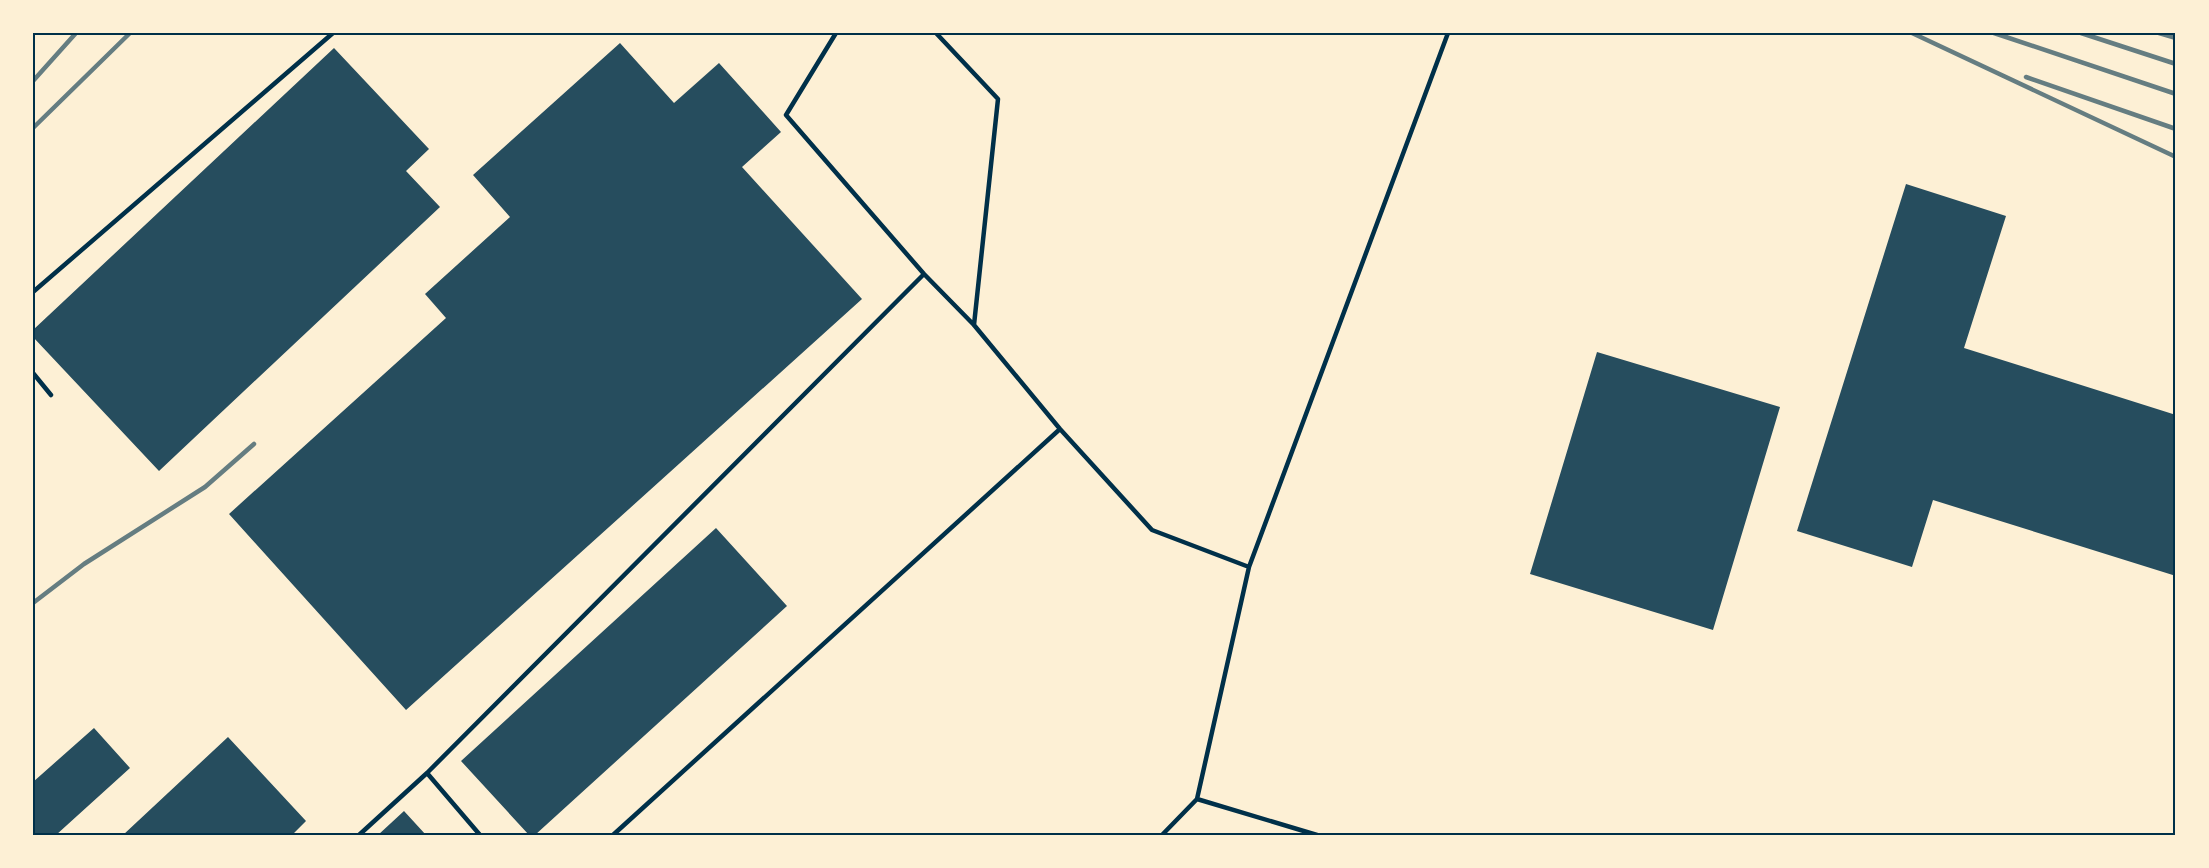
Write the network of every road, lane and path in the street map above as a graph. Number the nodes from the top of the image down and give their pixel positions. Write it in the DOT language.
graph roads {
  1 [pos="333,33"];
  2 [pos="836,33"];
  3 [pos="936,33"];
  4 [pos="1448,33"];
  5 [pos="924,274"];
  6 [pos="33,292"];
  7 [pos="974,325"];
  8 [pos="33,374"];
  9 [pos="51,394"];
  10 [pos="1060,429"];
  11 [pos="1249,567"];
  12 [pos="427,773"];
  13 [pos="1197,798"];
  14 [pos="359,835"];
  15 [pos="480,835"];
  16 [pos="613,835"];
  17 [pos="1162,835"];
  18 [pos="1317,835"];
  1 -- 6 [label="lane"];
  2 -- 5 [label="lane"];
  3 -- 7 [label="lane"];
  4 -- 11 [label="lane"];
  5 -- 7 [label="lane"];
  5 -- 12 [label="lane"];
  7 -- 10 [label="lane"];
  8 -- 9 [label="lane"];
  10 -- 11 [label="lane"];
  10 -- 16 [label="lane"];
  11 -- 13 [label="lane"];
  12 -- 14 [label="lane"];
  12 -- 15 [label="lane"];
  13 -- 17 [label="lane"];
  13 -- 18 [label="lane"];
}
